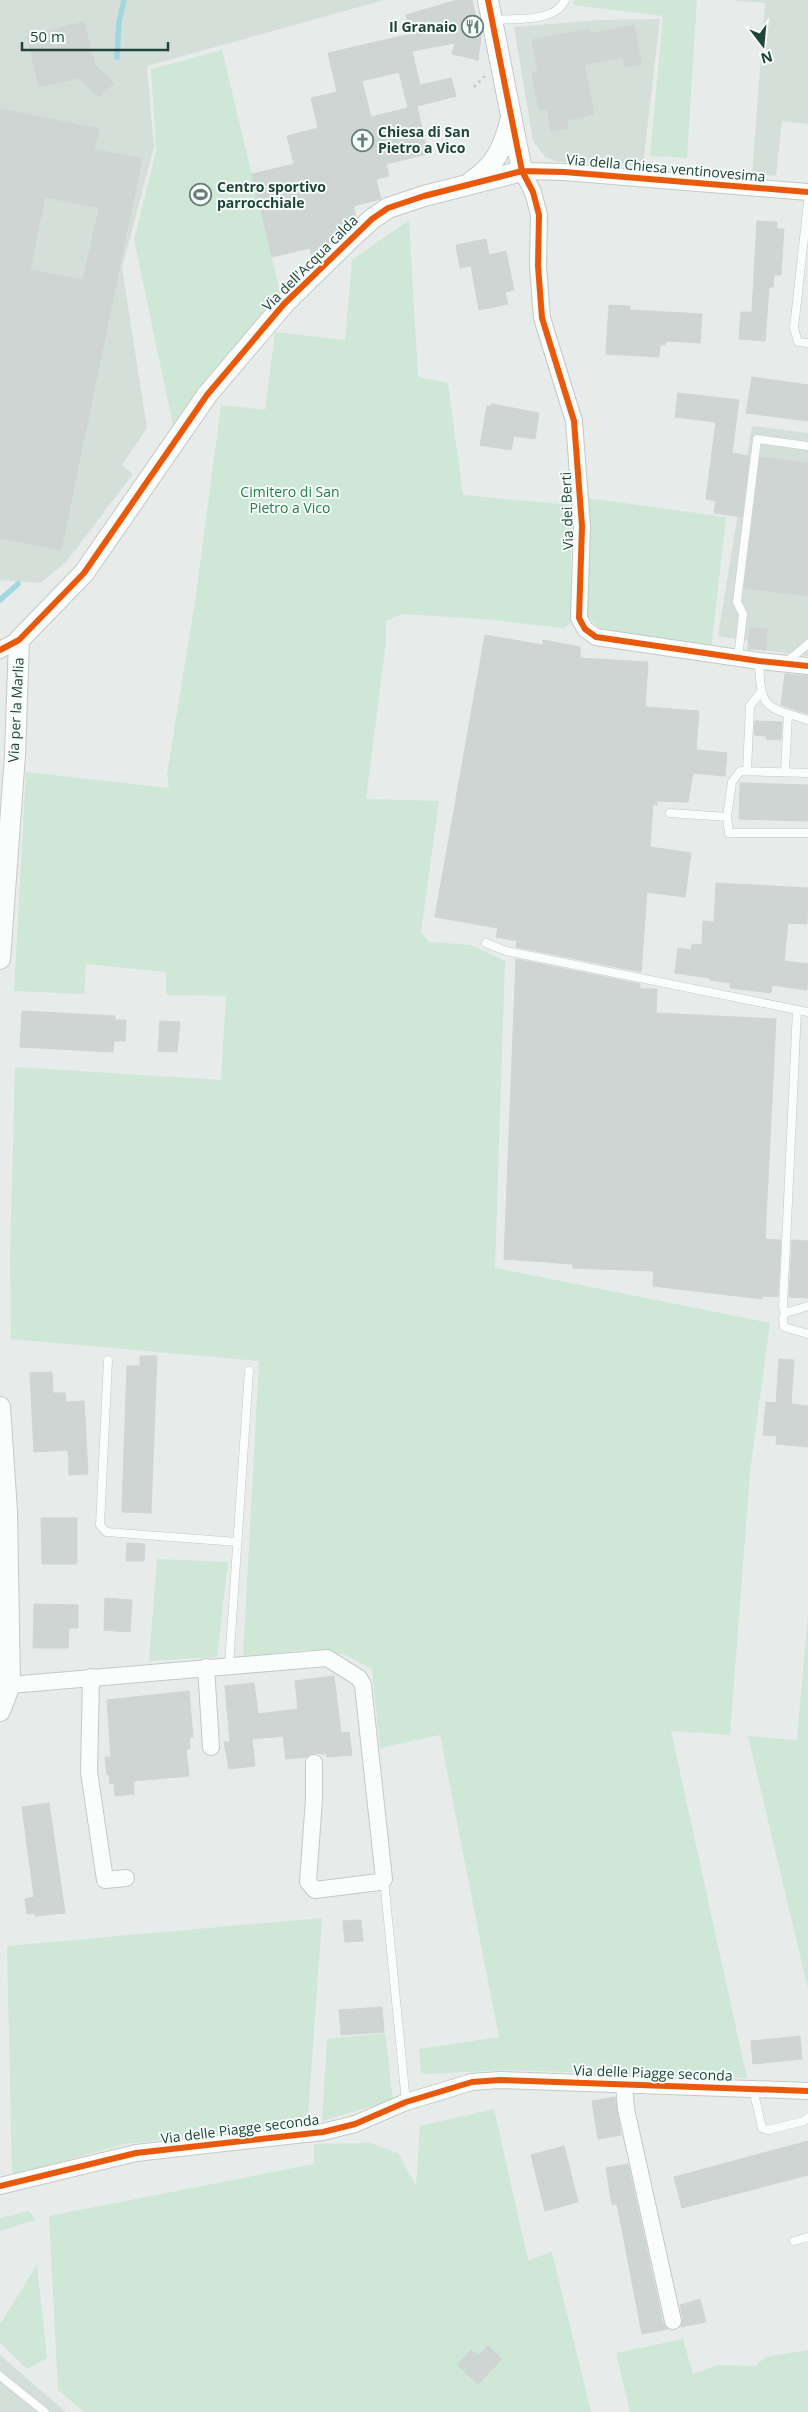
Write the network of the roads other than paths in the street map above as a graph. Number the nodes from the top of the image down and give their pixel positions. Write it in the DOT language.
graph roads {
  1 [pos="488,0"];
  2 [pos="565,0"];
  3 [pos="492,20"];
  4 [pos="511,116"];
  5 [pos="522,171"];
  6 [pos="466,185"];
  7 [pos="808,192"];
  8 [pos="808,202"];
  9 [pos="808,343"];
  10 [pos="808,446"];
  11 [pos="19,640"];
  12 [pos="808,644"];
  13 [pos="0,650"];
  14 [pos="738,658"];
  15 [pos="759,662"];
  16 [pos="783,664"];
  17 [pos="808,666"];
  18 [pos="760,693"];
  19 [pos="788,714"];
  20 [pos="808,720"];
  21 [pos="747,771"];
  22 [pos="785,772"];
  23 [pos="808,773"];
  24 [pos="670,813"];
  25 [pos="727,817"];
  26 [pos="808,832"];
  27 [pos="486,944"];
  28 [pos="0,959"];
  29 [pos="797,1010"];
  30 [pos="808,1012"];
  31 [pos="808,1306"];
  32 [pos="785,1313"];
  33 [pos="808,1334"];
  34 [pos="108,1360"];
  35 [pos="249,1371"];
  36 [pos="0,1407"];
  37 [pos="237,1542"];
  38 [pos="229,1665"];
  39 [pos="206,1667"];
  40 [pos="91,1677"];
  41 [pos="10,1685"];
  42 [pos="1,1708"];
  43 [pos="211,1747"];
  44 [pos="314,1763"];
  45 [pos="126,1878"];
  46 [pos="384,1879"];
  47 [pos="624,2084"];
  48 [pos="753,2089"];
  49 [pos="808,2091"];
  50 [pos="406,2102"];
  51 [pos="808,2118"];
  52 [pos="0,2186"];
  53 [pos="808,2237"];
  54 [pos="794,2241"];
  55 [pos="673,2321"];
  56 [pos="0,2376"];
  57 [pos="45,2412"];
  1 -- 3 [label="street, Via dell'Acqua calda"];
  2 -- 3 [label="lane"];
  3 -- 4 [label="street, Via dell'Acqua calda"];
  4 -- 5 [label="street, Via dell'Acqua calda"];
  4 -- 6 [label="street, Via dell'Acqua calda"];
  5 -- 6 [label="street, Via dell'Acqua calda"];
  5 -- 7 [label="street, Via della Chiesa ventinovesima"];
  5 -- 14 [label="street, Via dei Berti"];
  6 -- 11 [label="street, Via dell'Acqua calda"];
  8 -- 9 [label="lane"];
  10 -- 14 [label="lane"];
  11 -- 13 [label="street, Via dell'Acqua calda"];
  11 -- 28 [label="street, Via per la Marlia"];
  12 -- 16 [label="lane"];
  14 -- 15 [label="street, Via dei Berti"];
  15 -- 16 [label="street, Via dei Berti"];
  15 -- 18 [label="lane"];
  16 -- 17 [label="street, Via dei Berti"];
  18 -- 19 [label="lane"];
  18 -- 21 [label="lane"];
  19 -- 20 [label="lane"];
  19 -- 22 [label="lane"];
  21 -- 22 [label="lane"];
  21 -- 25 [label="lane"];
  22 -- 23 [label="lane"];
  24 -- 25 [label="lane"];
  25 -- 26 [label="lane"];
  27 -- 29 [label="lane"];
  29 -- 30 [label="lane"];
  29 -- 32 [label="lane"];
  31 -- 32 [label="lane"];
  32 -- 33 [label="lane"];
  34 -- 37 [label="lane"];
  35 -- 37 [label="lane"];
  36 -- 41 [label="street"];
  37 -- 38 [label="lane"];
  38 -- 39 [label="street"];
  38 -- 46 [label="street"];
  39 -- 40 [label="street"];
  39 -- 43 [label="street"];
  40 -- 41 [label="street"];
  40 -- 45 [label="street"];
  41 -- 42 [label="street"];
  44 -- 46 [label="street"];
  46 -- 50 [label="lane"];
  47 -- 48 [label="street, Via delle Piagge seconda"];
  47 -- 50 [label="street, Via delle Piagge seconda"];
  47 -- 55 [label="street"];
  48 -- 49 [label="street, Via delle Piagge seconda"];
  48 -- 51 [label="lane"];
  50 -- 52 [label="street, Via delle Piagge seconda"];
  53 -- 54 [label="lane"];
  56 -- 57 [label="lane"];
}
